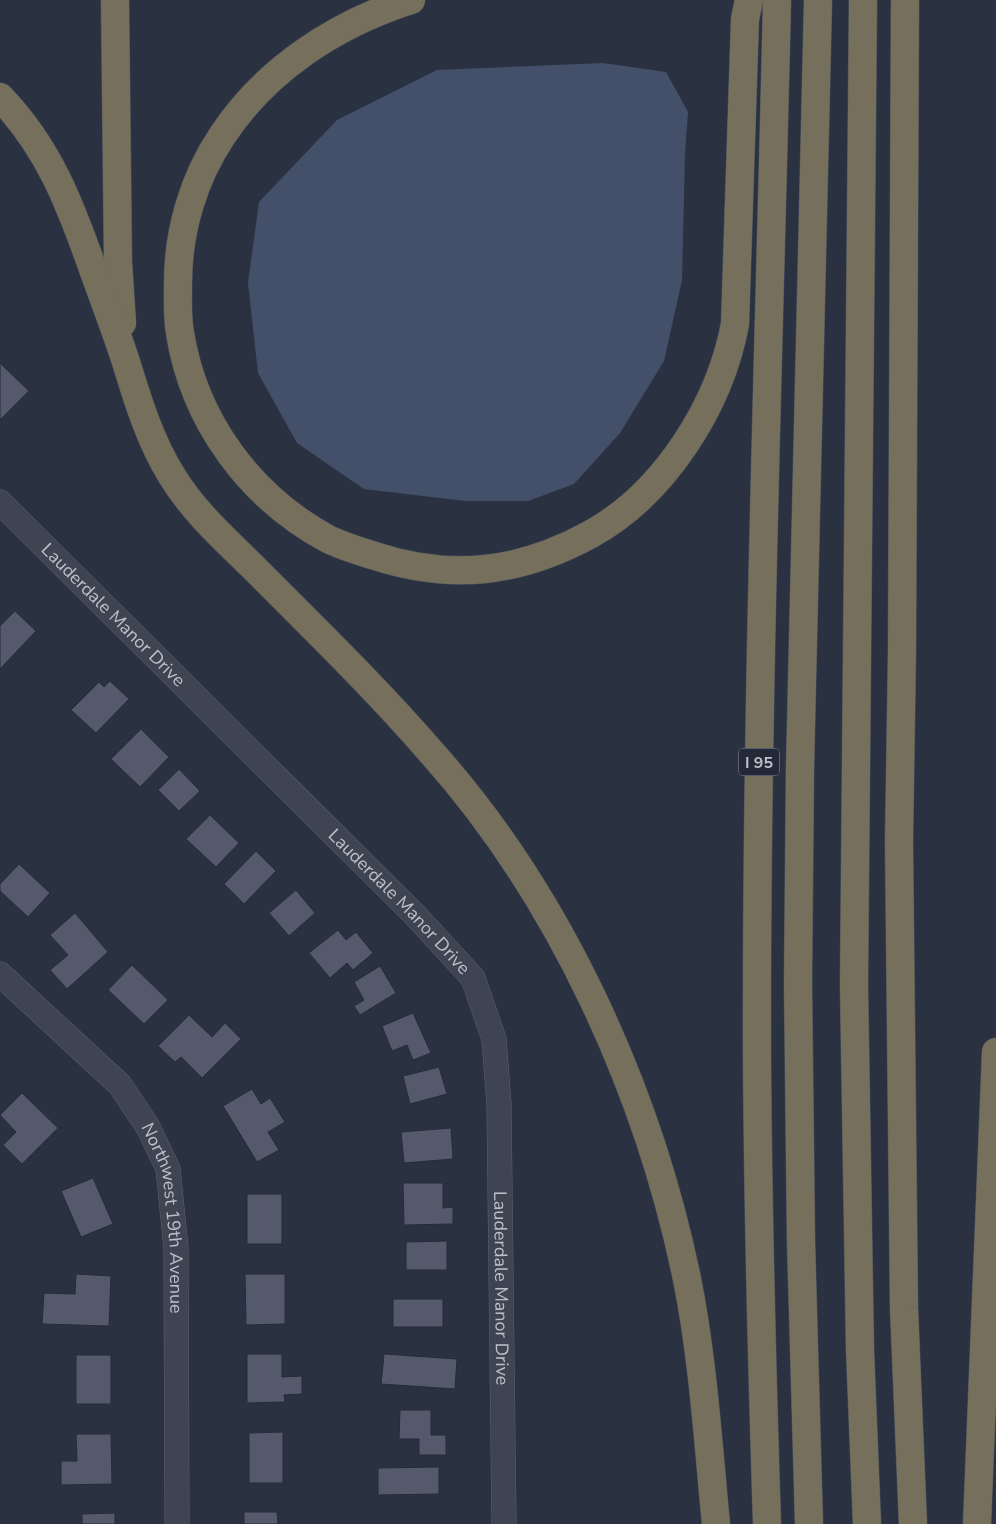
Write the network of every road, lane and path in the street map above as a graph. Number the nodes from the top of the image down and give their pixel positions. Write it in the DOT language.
graph roads {
  1 [pos="115,0"];
  2 [pos="411,0"];
  3 [pos="749,0"];
  4 [pos="777,0"];
  5 [pos="818,0"];
  6 [pos="863,0"];
  7 [pos="905,0"];
  8 [pos="0,97"];
  9 [pos="125,360"];
  10 [pos="0,502"];
  11 [pos="0,974"];
  12 [pos="996,1052"];
  13 [pos="177,1524"];
  14 [pos="504,1524"];
  15 [pos="716,1524"];
  16 [pos="767,1524"];
  17 [pos="809,1524"];
  18 [pos="867,1524"];
  19 [pos="913,1524"];
  20 [pos="978,1524"];
  1 -- 9 [label="highway"];
  2 -- 3 [label="highway"];
  4 -- 16 [label="highway, I 95"];
  5 -- 17 [label="highway"];
  6 -- 18 [label="highway"];
  7 -- 19 [label="highway"];
  8 -- 9 [label="highway"];
  9 -- 15 [label="highway"];
  10 -- 14 [label="street, Lauderdale Manor Drive"];
  11 -- 13 [label="street, Northwest 19th Avenue"];
  12 -- 20 [label="highway"];
}
